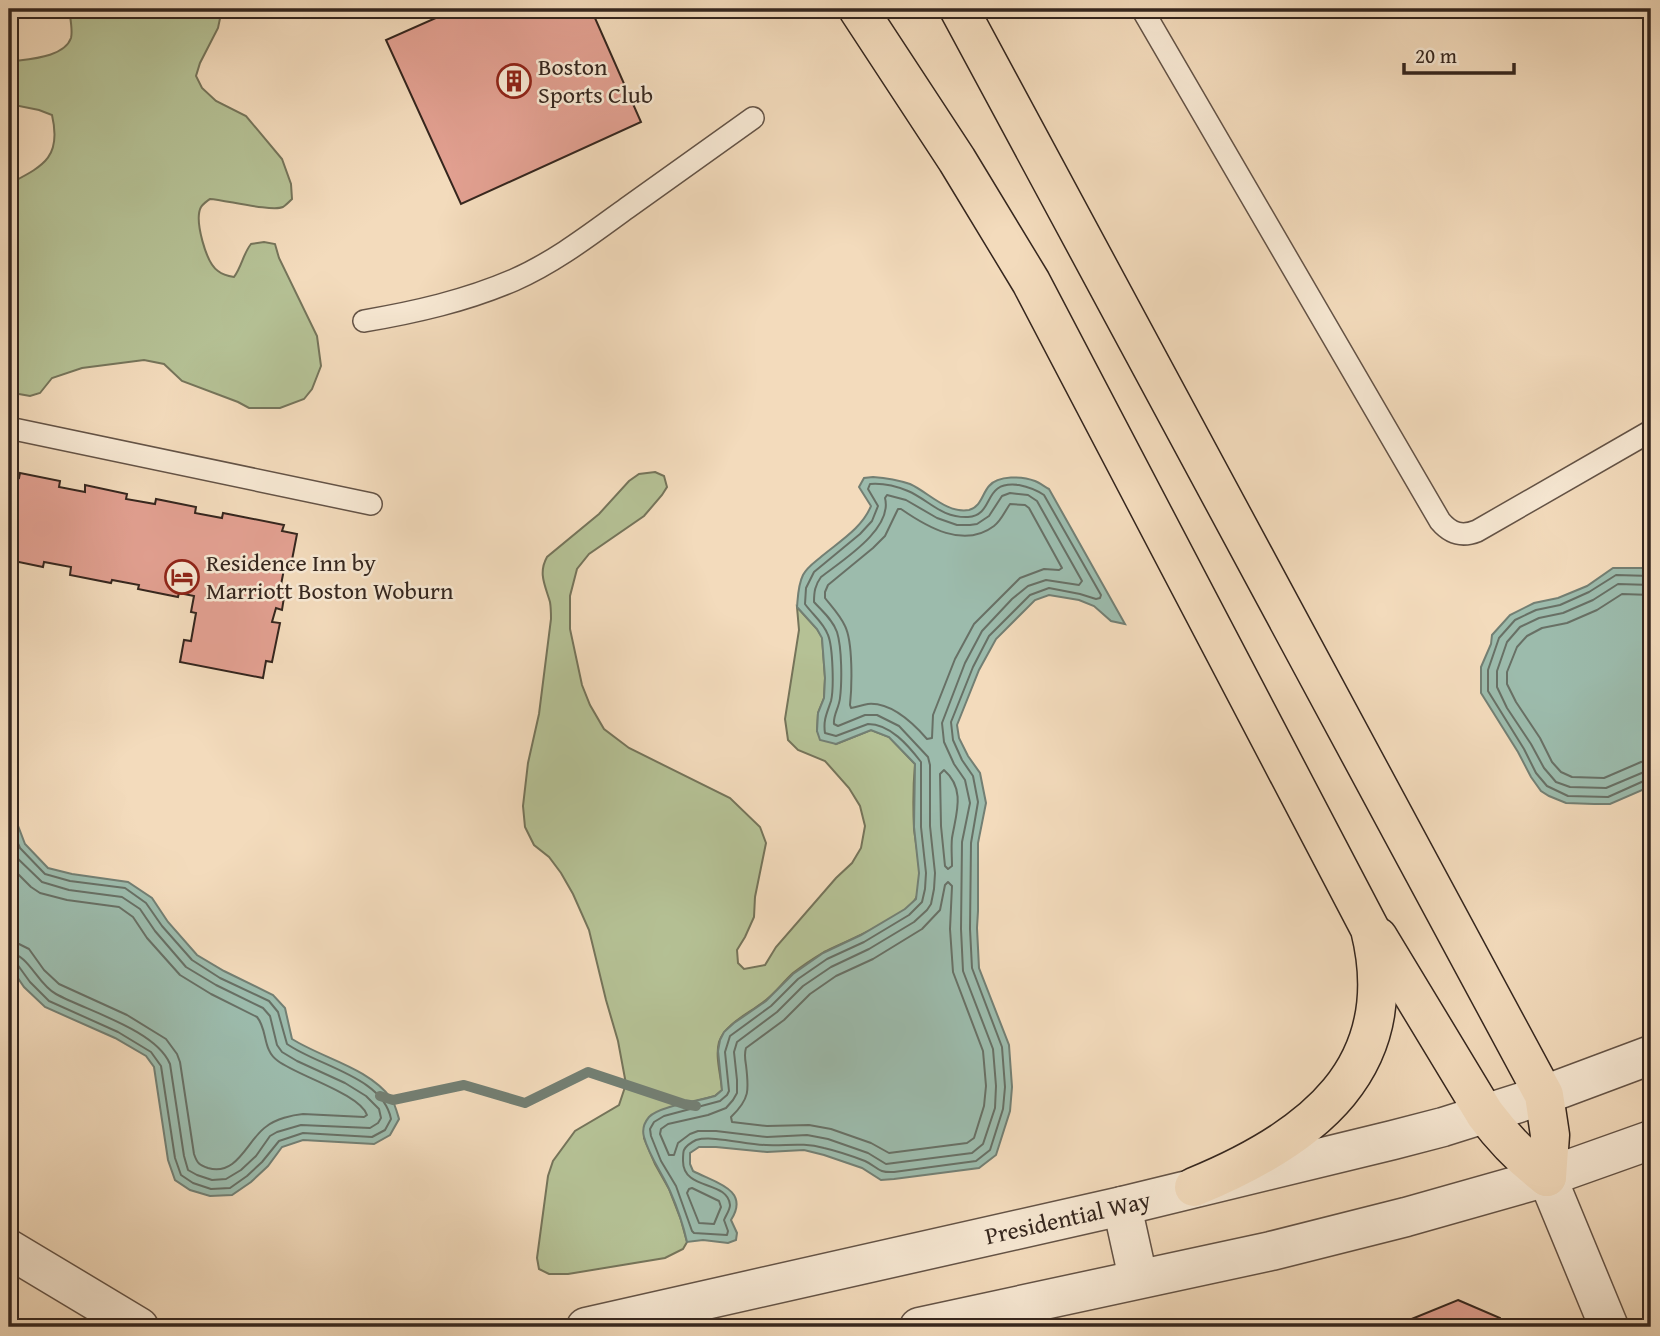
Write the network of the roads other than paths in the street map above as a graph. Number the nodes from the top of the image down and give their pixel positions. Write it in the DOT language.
graph roads {
  1 [pos="858,9"];
  2 [pos="959,9"];
  3 [pos="1143,9"];
  4 [pos="753,118"];
  5 [pos="364,321"];
  6 [pos="9,428"];
  7 [pos="1651,431"];
  8 [pos="371,504"];
  9 [pos="1361,909"];
  10 [pos="1651,1055"];
  11 [pos="1544,1095"];
  12 [pos="1485,1114"];
  13 [pos="1651,1140"];
  14 [pos="1547,1177"];
  15 [pos="1194,1188"];
  16 [pos="1122,1206"];
  17 [pos="9,1249"];
  18 [pos="1139,1278"];
  19 [pos="128,1322"];
  20 [pos="586,1327"];
  21 [pos="919,1327"];
  22 [pos="1609,1327"];
  1 -- 9 [label="highway"];
  2 -- 11 [label="highway"];
  3 -- 7 [label="lane"];
  4 -- 5 [label="lane"];
  6 -- 8 [label="lane"];
  9 -- 12 [label="highway"];
  9 -- 15 [label="highway"];
  10 -- 11 [label="street, Presidential Way"];
  11 -- 12 [label="street, Presidential Way"];
  11 -- 14 [label="highway"];
  12 -- 14 [label="highway"];
  12 -- 15 [label="street, Presidential Way"];
  13 -- 14 [label="street"];
  14 -- 18 [label="street"];
  14 -- 22 [label="street"];
  15 -- 16 [label="street, Presidential Way"];
  16 -- 18 [label="street"];
  16 -- 20 [label="street, Presidential Way"];
  17 -- 19 [label="street"];
  18 -- 21 [label="street"];
}
